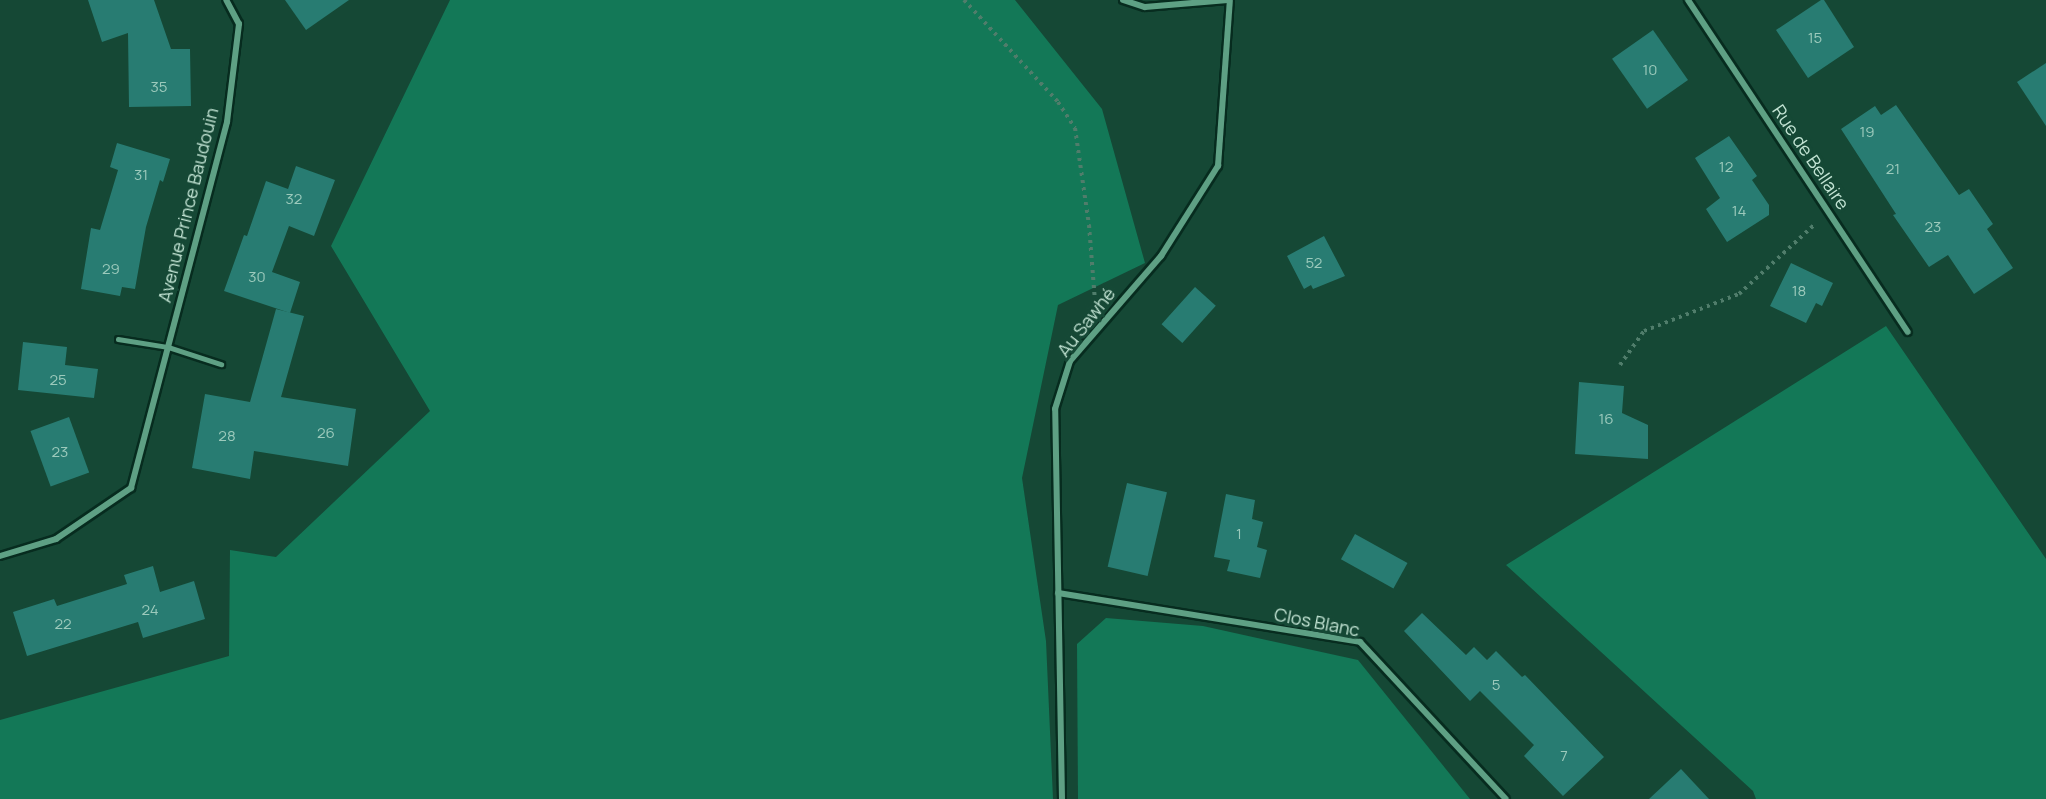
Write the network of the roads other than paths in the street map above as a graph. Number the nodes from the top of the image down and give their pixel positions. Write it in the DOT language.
graph roads {
  1 [pos="226,0"];
  2 [pos="1123,0"];
  3 [pos="1229,0"];
  4 [pos="1688,0"];
  5 [pos="1908,332"];
  6 [pos="118,339"];
  7 [pos="168,347"];
  8 [pos="221,364"];
  9 [pos="0,556"];
  10 [pos="1058,593"];
  11 [pos="1062,799"];
  12 [pos="1506,799"];
  1 -- 7 [label="street, Avenue Prince Baudouin"];
  2 -- 3 [label="street"];
  3 -- 10 [label="street, Au Sawhé"];
  4 -- 5 [label="street, Rue de Bellaire"];
  6 -- 7 [label="lane"];
  7 -- 8 [label="lane"];
  7 -- 9 [label="street, Avenue Prince Baudouin"];
  10 -- 11 [label="street, Au Sawhé"];
  10 -- 12 [label="street, Clos Blanc"];
}
